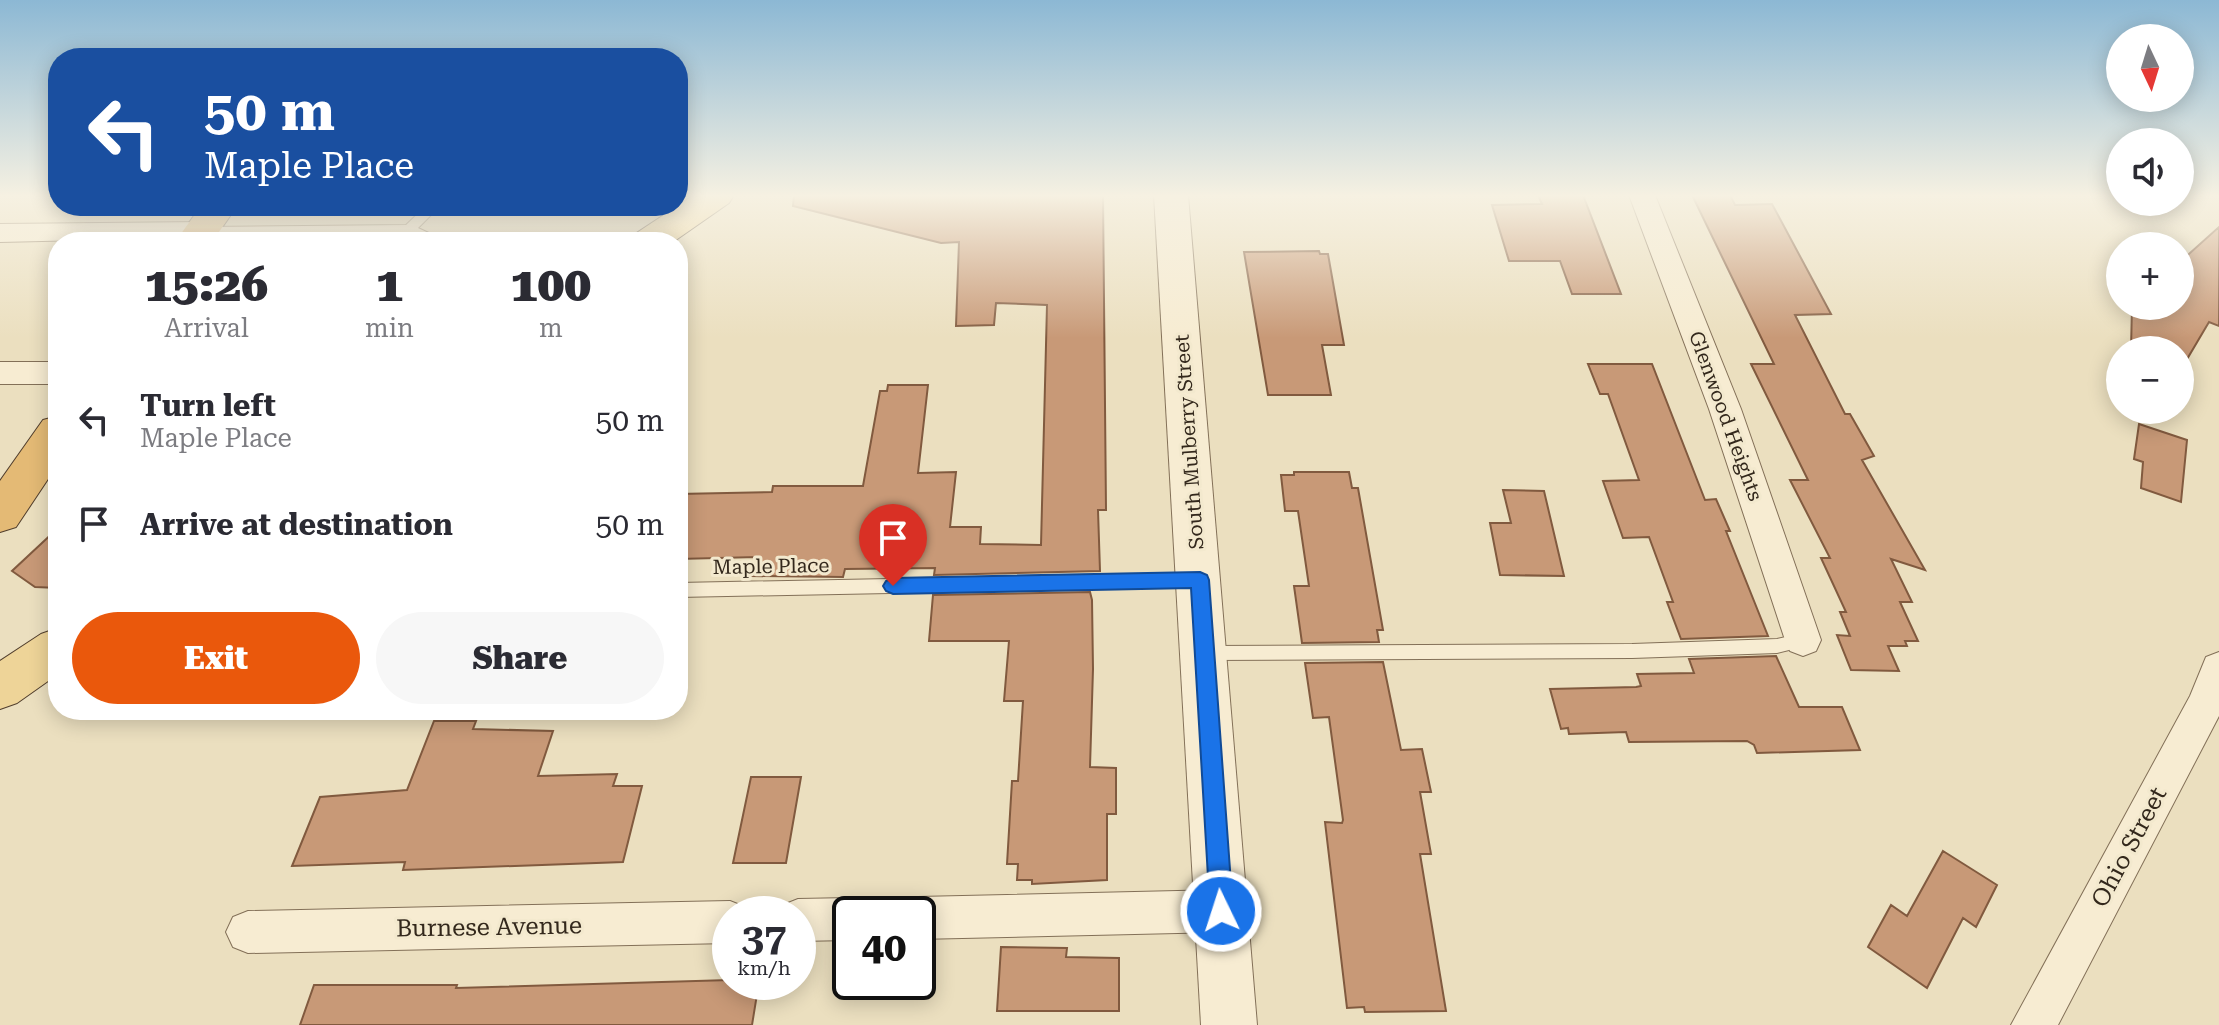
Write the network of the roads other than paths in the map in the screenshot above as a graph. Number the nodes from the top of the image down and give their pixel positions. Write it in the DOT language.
graph roads {
  1 [pos="1175,243"];
  2 [pos="1661,243"];
  3 [pos="0,373"];
  4 [pos="48,373"];
  5 [pos="48,445"];
  6 [pos="0,515"];
  7 [pos="1200,580"];
  8 [pos="688,590"];
  9 [pos="1803,640"];
  10 [pos="1205,653"];
  11 [pos="48,655"];
  12 [pos="2219,668"];
  13 [pos="0,688"];
  14 [pos="1221,911"];
  15 [pos="936,918"];
  16 [pos="712,922"];
  17 [pos="248,932"];
  18 [pos="1229,1025"];
  19 [pos="2034,1025"];
  1 -- 7 [label="street, South Mulberry Street"];
  2 -- 9 [label="street, Glenwood Heights"];
  3 -- 4 [label="street"];
  5 -- 6 [label="highway"];
  7 -- 8 [label="lane, Maple Place"];
  7 -- 10 [label="street, South Mulberry Street"];
  9 -- 10 [label="lane"];
  10 -- 14 [label="street, South Mulberry Street"];
  11 -- 13 [label="main road"];
  12 -- 19 [label="street, Ohio Street"];
  14 -- 15 [label="street"];
  14 -- 18 [label="street, South Mulberry Street"];
  16 -- 17 [label="street, Burnese Avenue"];
}
